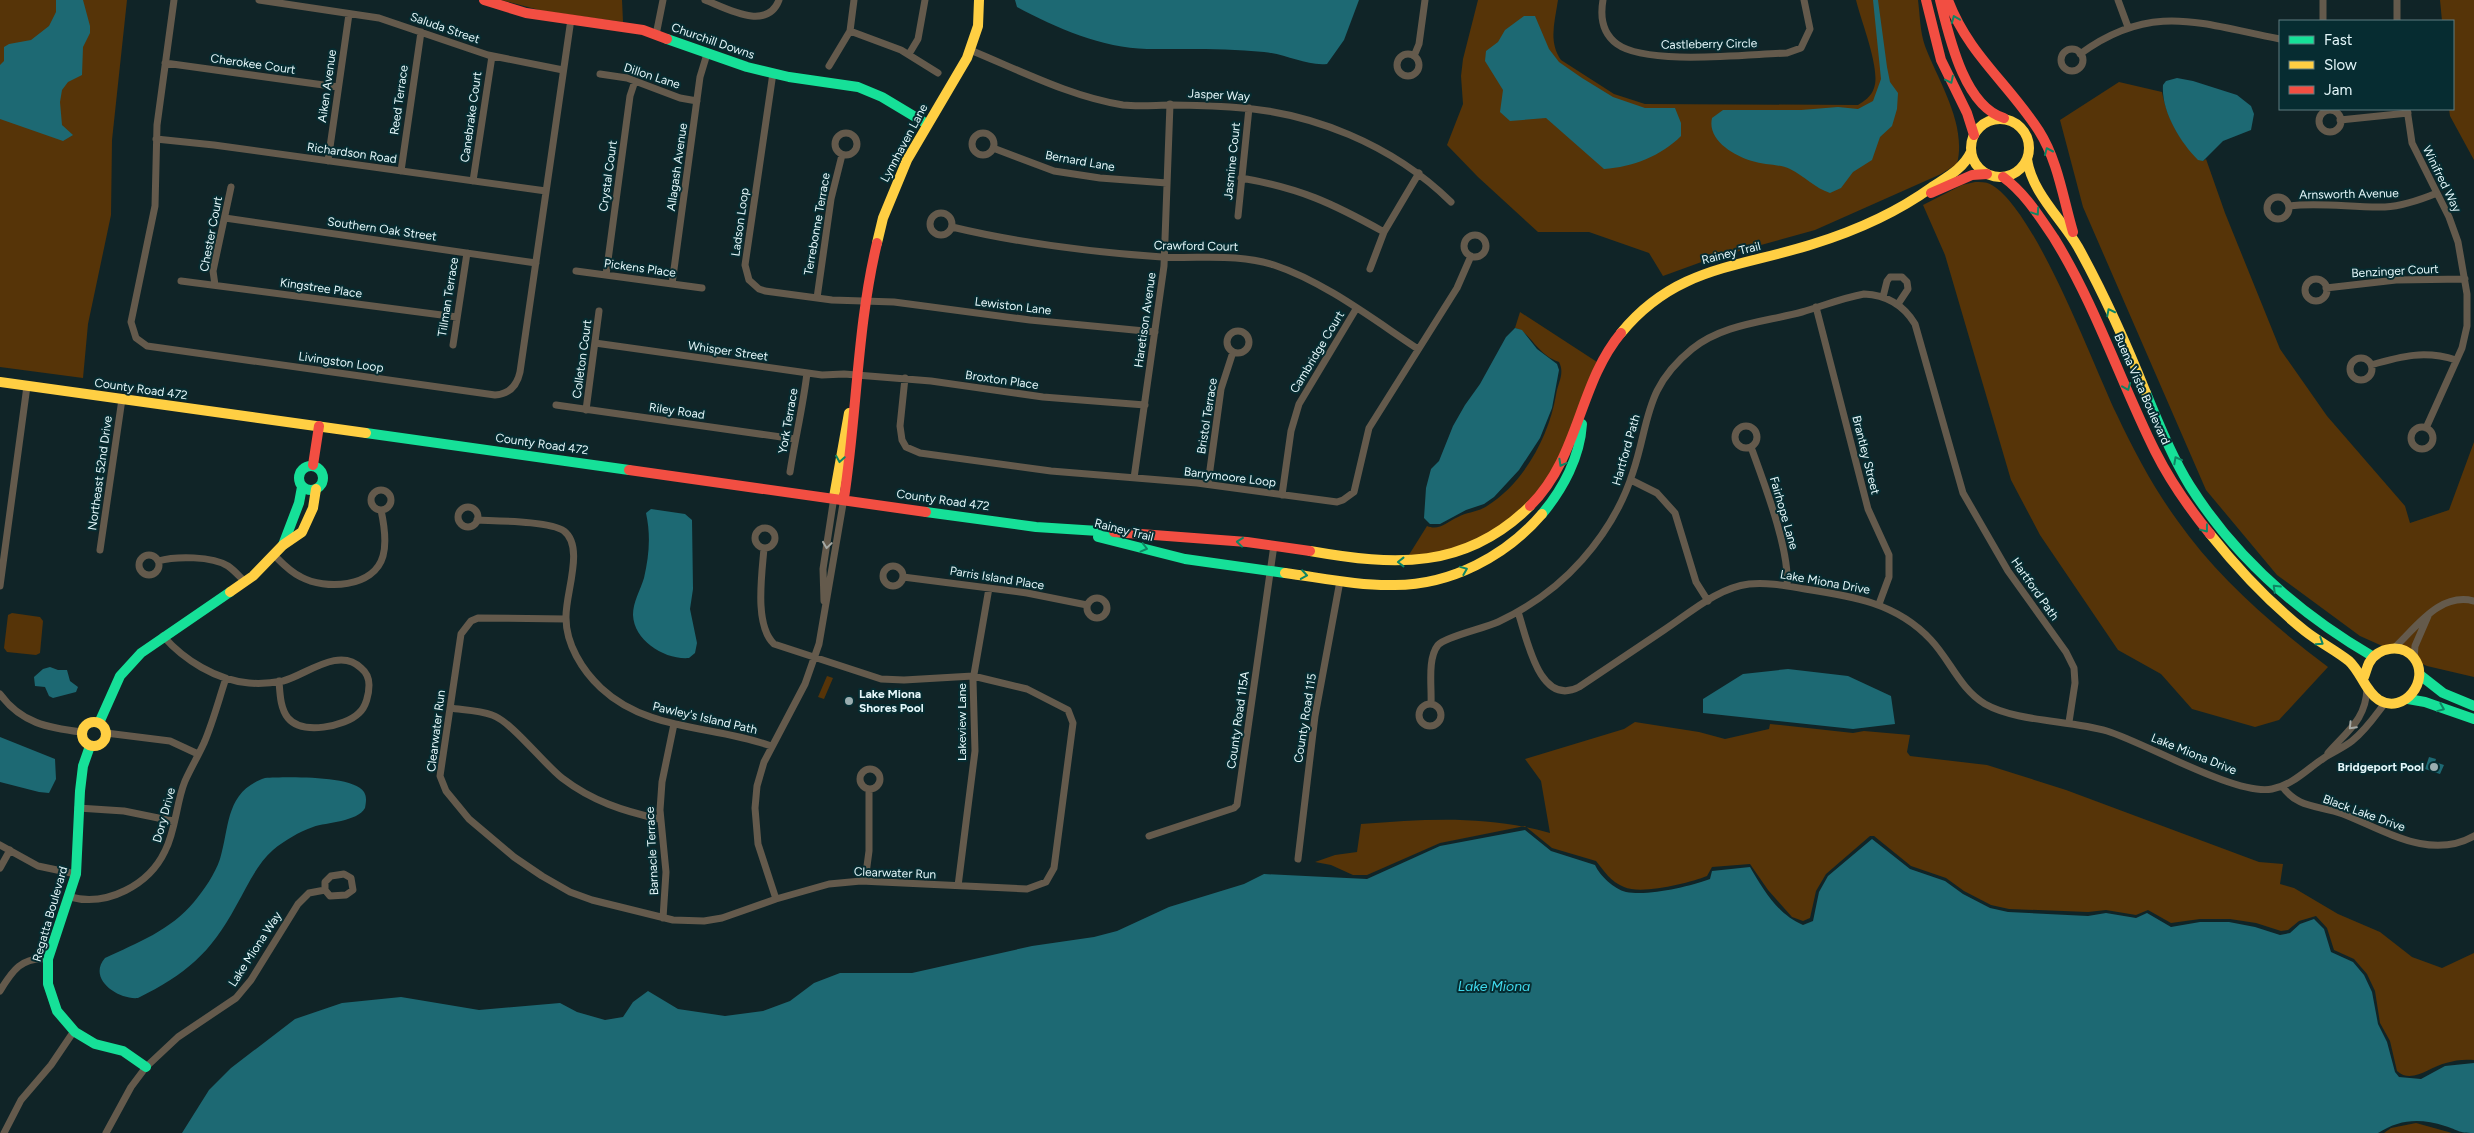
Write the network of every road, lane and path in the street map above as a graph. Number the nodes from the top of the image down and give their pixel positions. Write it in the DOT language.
graph roads {
  1 [pos="174,0"];
  2 [pos="260,0"];
  3 [pos="484,0"];
  4 [pos="663,0"];
  5 [pos="705,0"];
  6 [pos="779,0"];
  7 [pos="854,0"];
  8 [pos="925,0"];
  9 [pos="979,0"];
  10 [pos="1425,0"];
  11 [pos="1603,0"];
  12 [pos="1804,0"];
  13 [pos="1926,0"];
  14 [pos="1940,0"];
  15 [pos="1948,0"];
  16 [pos="2118,0"];
  17 [pos="2323,0"];
  18 [pos="2397,0"];
  19 [pos="349,14"];
  20 [pos="571,19"];
  21 [pos="2323,20"];
  22 [pos="2397,20"];
  23 [pos="2128,27"];
  24 [pos="850,31"];
  25 [pos="421,32"];
  26 [pos="656,34"];
  27 [pos="2279,39"];
  28 [pos="970,50"];
  29 [pos="707,54"];
  30 [pos="909,54"];
  31 [pos="2080,54"];
  32 [pos="492,56"];
  33 [pos="1414,56"];
  34 [pos="165,63"];
  35 [pos="829,66"];
  36 [pos="564,70"];
  37 [pos="773,73"];
  38 [pos="938,73"];
  39 [pos="600,74"];
  40 [pos="635,81"];
  41 [pos="338,87"];
  42 [pos="697,101"];
  43 [pos="1170,104"];
  44 [pos="1249,108"];
  45 [pos="2408,111"];
  46 [pos="2007,119"];
  47 [pos="2340,120"];
  48 [pos="927,124"];
  49 [pos="1974,136"];
  50 [pos="156,139"];
  51 [pos="993,148"];
  52 [pos="1971,152"];
  53 [pos="842,155"];
  54 [pos="2027,159"];
  55 [pos="328,161"];
  56 [pos="401,171"];
  57 [pos="1419,174"];
  58 [pos="1988,174"];
  59 [pos="2003,177"];
  60 [pos="1241,178"];
  61 [pos="473,181"];
  62 [pos="1167,183"];
  63 [pos="231,187"];
  64 [pos="546,191"];
  65 [pos="2437,193"];
  66 [pos="1921,197"];
  67 [pos="1451,202"];
  68 [pos="2289,206"];
  69 [pos="1238,216"];
  70 [pos="225,218"];
  71 [pos="952,227"];
  72 [pos="1384,232"];
  73 [pos="2078,248"];
  74 [pos="466,253"];
  75 [pos="1471,256"];
  76 [pos="1164,257"];
  77 [pos="536,263"];
  78 [pos="1370,269"];
  79 [pos="576,271"];
  80 [pos="606,275"];
  81 [pos="2466,280"];
  82 [pos="181,281"];
  83 [pos="672,284"];
  84 [pos="215,285"];
  85 [pos="702,288"];
  86 [pos="2326,288"];
  87 [pos="1884,297"];
  88 [pos="817,298"];
  89 [pos="868,300"];
  90 [pos="1898,304"];
  91 [pos="1816,308"];
  92 [pos="1356,309"];
  93 [pos="600,311"];
  94 [pos="457,318"];
  95 [pos="1155,332"];
  96 [pos="595,343"];
  97 [pos="453,345"];
  98 [pos="1418,349"];
  99 [pos="1233,352"];
  100 [pos="2456,360"];
  101 [pos="2371,365"];
  102 [pos="807,373"];
  103 [pos="857,376"];
  104 [pos="905,378"];
  105 [pos="0,382"];
  106 [pos="27,386"];
  107 [pos="122,400"];
  108 [pos="1145,405"];
  109 [pos="556,406"];
  110 [pos="586,410"];
  111 [pos="1581,419"];
  112 [pos="319,426"];
  113 [pos="2426,428"];
  114 [pos="795,439"];
  115 [pos="1751,447"];
  116 [pos="313,466"];
  117 [pos="790,472"];
  118 [pos="1134,478"];
  119 [pos="1630,480"];
  120 [pos="1208,484"];
  121 [pos="302,487"];
  122 [pos="316,489"];
  123 [pos="1282,494"];
  124 [pos="839,498"];
  125 [pos="300,506"];
  126 [pos="312,510"];
  127 [pos="381,510"];
  128 [pos="478,520"];
  129 [pos="1080,532"];
  130 [pos="283,545"];
  131 [pos="1274,545"];
  132 [pos="764,548"];
  133 [pos="100,550"];
  134 [pos="274,555"];
  135 [pos="158,561"];
  136 [pos="1270,570"];
  137 [pos="903,577"];
  138 [pos="1340,581"];
  139 [pos="244,582"];
  140 [pos="0,586"];
  141 [pos="1787,586"];
  142 [pos="988,588"];
  143 [pos="1708,601"];
  144 [pos="2474,602"];
  145 [pos="1879,604"];
  146 [pos="1087,605"];
  147 [pos="1518,612"];
  148 [pos="2429,614"];
  149 [pos="566,619"];
  150 [pos="164,636"];
  151 [pos="2394,648"];
  152 [pos="2372,656"];
  153 [pos="815,658"];
  154 [pos="2414,658"];
  155 [pos="2420,675"];
  156 [pos="974,676"];
  157 [pos="2364,677"];
  158 [pos="226,678"];
  159 [pos="279,681"];
  160 [pos="2367,688"];
  161 [pos="0,694"];
  162 [pos="2408,699"];
  163 [pos="2385,703"];
  164 [pos="1431,704"];
  165 [pos="2474,706"];
  166 [pos="450,708"];
  167 [pos="2474,720"];
  168 [pos="99,722"];
  169 [pos="2069,722"];
  170 [pos="674,724"];
  171 [pos="82,732"];
  172 [pos="106,733"];
  173 [pos="90,746"];
  174 [pos="771,746"];
  175 [pos="198,754"];
  176 [pos="2324,757"];
  177 [pos="2282,786"];
  178 [pos="869,789"];
  179 [pos="78,808"];
  180 [pos="659,819"];
  181 [pos="173,821"];
  182 [pos="1149,836"];
  183 [pos="2474,836"];
  184 [pos="0,845"];
  185 [pos="10,850"];
  186 [pos="1298,859"];
  187 [pos="0,868"];
  188 [pos="76,874"];
  189 [pos="865,881"];
  190 [pos="958,886"];
  191 [pos="325,890"];
  192 [pos="70,897"];
  193 [pos="776,899"];
  194 [pos="663,918"];
  195 [pos="48,960"];
  196 [pos="0,991"];
  197 [pos="74,1031"];
  198 [pos="146,1067"];
  199 [pos="4,1133"];
  200 [pos="106,1133"];
  1 -- 34 [label="street, Livingston Loop"];
  2 -- 19 [label="street, Saluda Street"];
  3 -- 20 [label="street, Churchill Downs"];
  4 -- 26 [label="street"];
  5 -- 6 [label="street"];
  7 -- 24 [label="street"];
  8 -- 30 [label="street"];
  9 -- 28 [label="street, Lynnhaven Lane"];
  10 -- 33 [label="street"];
  11 -- 12 [label="street, Castleberry Circle"];
  13 -- 49 [label="street, one-way"];
  14 -- 46 [label="street"];
  73 -- 15 [label="street, one-way"];
  16 -- 23 [label="street"];
  17 -- 21 [label="street"];
  18 -- 22 [label="street"];
  19 -- 25 [label="street, Saluda Street"];
  19 -- 41 [label="street, Aiken Avenue"];
  20 -- 26 [label="street, Churchill Downs"];
  20 -- 36 [label="street, Livingston Loop"];
  23 -- 27 [label="street"];
  23 -- 31 [label="street"];
  24 -- 30 [label="street"];
  24 -- 35 [label="street"];
  25 -- 32 [label="street, Saluda Street"];
  25 -- 56 [label="street, Reed Terrace"];
  26 -- 29 [label="street, Churchill Downs"];
  28 -- 43 [label="street, Jasper Way"];
  28 -- 48 [label="street, Lynnhaven Lane"];
  29 -- 37 [label="street, Churchill Downs"];
  29 -- 42 [label="street, Allagash Avenue"];
  30 -- 38 [label="street"];
  32 -- 36 [label="street, Saluda Street"];
  32 -- 61 [label="street, Canebrake Court"];
  34 -- 41 [label="street, Cherokee Court"];
  34 -- 50 [label="street, Livingston Loop"];
  36 -- 64 [label="street, Livingston Loop"];
  37 -- 48 [label="street, Churchill Downs"];
  37 -- 88 [label="street, Ladson Loop"];
  39 -- 40 [label="street, Dillon Lane"];
  40 -- 42 [label="street, Dillon Lane"];
  40 -- 80 [label="street, Crystal Court"];
  41 -- 55 [label="street, Aiken Avenue"];
  42 -- 83 [label="street, Allagash Avenue"];
  43 -- 44 [label="street, Jasper Way"];
  43 -- 62 [label="street, Haretison Avenue"];
  44 -- 57 [label="street, Jasper Way"];
  44 -- 60 [label="street, Jasmine Court"];
  45 -- 47 [label="street"];
  45 -- 65 [label="street, Winifred Way"];
  46 -- 49 [label="street"];
  46 -- 54 [label="street"];
  48 -- 89 [label="street, Lynnhaven Lane"];
  49 -- 52 [label="street"];
  50 -- 55 [label="street, Richardson Road"];
  50 -- 77 [label="street, Livingston Loop"];
  51 -- 62 [label="street, Bernard Lane"];
  52 -- 58 [label="street"];
  52 -- 66 [label="street, Rainey Trail"];
  53 -- 88 [label="street, Terrebonne Terrace"];
  54 -- 59 [label="street"];
  54 -- 73 [label="street, Buena Vista Boulevard"];
  55 -- 56 [label="street, Richardson Road"];
  56 -- 61 [label="street, Richardson Road"];
  57 -- 67 [label="street, Jasper Way"];
  57 -- 72 [label="street"];
  58 -- 59 [label="street"];
  58 -- 66 [label="street, Rainey Trail"];
  59 -- 157 [label="street, Buena Vista Boulevard, one-way"];
  60 -- 69 [label="street, Jasmine Court"];
  60 -- 72 [label="street"];
  61 -- 64 [label="street, Richardson Road"];
  62 -- 76 [label="street, Haretison Avenue"];
  63 -- 70 [label="street, Chester Court"];
  64 -- 77 [label="street, Livingston Loop"];
  65 -- 68 [label="street, Arnsworth Avenue"];
  65 -- 81 [label="street, Winifred Way"];
  66 -- 111 [label="street, Rainey Trail"];
  70 -- 74 [label="street, Southern Oak Street"];
  70 -- 84 [label="street, Chester Court"];
  71 -- 76 [label="street, Crawford Court"];
  72 -- 78 [label="street"];
  152 -- 73 [label="street, Buena Vista Boulevard, one-way"];
  74 -- 77 [label="street, Southern Oak Street"];
  74 -- 94 [label="street, Tillman Terrace"];
  75 -- 98 [label="street, Barrymoore Loop"];
  76 -- 92 [label="street, Crawford Court"];
  76 -- 95 [label="street, Haretison Avenue"];
  79 -- 80 [label="street, Pickens Place"];
  80 -- 83 [label="street, Pickens Place"];
  81 -- 86 [label="street, Benzinger Court"];
  81 -- 100 [label="street, Winifred Way"];
  82 -- 84 [label="street, Kingstree Place"];
  83 -- 85 [label="street, Pickens Place"];
  84 -- 94 [label="street, Kingstree Place"];
  87 -- 90 [label="street, Hartford Path"];
  87 -- 90 [label="street"];
  87 -- 91 [label="street, Hartford Path"];
  88 -- 89 [label="street, Ladson Loop"];
  89 -- 95 [label="street, Lewiston Lane"];
  89 -- 103 [label="street, Lynnhaven Lane"];
  90 -- 169 [label="street, Hartford Path"];
  91 -- 119 [label="street, Hartford Path"];
  91 -- 145 [label="street, Brantley Street"];
  92 -- 98 [label="street, Crawford Court"];
  92 -- 123 [label="street, Cambridge Court"];
  93 -- 96 [label="street, Colleton Court"];
  94 -- 97 [label="street, Tillman Terrace"];
  95 -- 108 [label="street, Haretison Avenue"];
  96 -- 102 [label="street, Whisper Street"];
  96 -- 110 [label="street, Colleton Court"];
  98 -- 123 [label="street, Barrymoore Loop"];
  99 -- 120 [label="street, Bristol Terrace"];
  100 -- 101 [label="street"];
  100 -- 113 [label="street, Winifred Way"];
  102 -- 103 [label="street, Whisper Street"];
  102 -- 114 [label="street, York Terrace"];
  103 -- 104 [label="street, Broxton Place"];
  103 -- 124 [label="street, Lynnhaven Lane"];
  104 -- 108 [label="street, Broxton Place"];
  104 -- 118 [label="street, Barrymoore Loop"];
  105 -- 106 [label="street, County Road 472"];
  106 -- 107 [label="street, County Road 472"];
  106 -- 140 [label="street"];
  107 -- 112 [label="street, County Road 472"];
  107 -- 133 [label="street, Northeast 52nd Drive"];
  108 -- 118 [label="street, Haretison Avenue"];
  109 -- 110 [label="street, Riley Road"];
  110 -- 114 [label="street, Riley Road"];
  111 -- 131 [label="street, Rainey Trail, one-way"];
  138 -- 111 [label="street, Rainey Trail, one-way"];
  112 -- 116 [label="street"];
  112 -- 124 [label="street, County Road 472"];
  114 -- 117 [label="street, York Terrace"];
  115 -- 141 [label="street, Fairhope Lane"];
  116 -- 121 [label="street"];
  116 -- 122 [label="street"];
  118 -- 120 [label="street, Barrymoore Loop"];
  119 -- 143 [label="street"];
  119 -- 147 [label="street, Hartford Path"];
  120 -- 123 [label="street, Barrymoore Loop"];
  121 -- 122 [label="street"];
  121 -- 125 [label="street"];
  122 -- 126 [label="street"];
  124 -- 129 [label="street, County Road 472"];
  124 -- 153 [label="street"];
  125 -- 126 [label="street"];
  125 -- 130 [label="street"];
  126 -- 130 [label="street"];
  127 -- 134 [label="street"];
  128 -- 149 [label="street, Pawley's Island Path"];
  131 -- 129 [label="street, Rainey Trail, one-way"];
  129 -- 136 [label="street, Rainey Trail, one-way"];
  130 -- 134 [label="street"];
  131 -- 136 [label="street, County Road 115A"];
  132 -- 153 [label="street, Clearwater Run"];
  134 -- 139 [label="street"];
  135 -- 139 [label="street"];
  136 -- 138 [label="street, Rainey Trail, one-way"];
  136 -- 182 [label="street, County Road 115A"];
  137 -- 142 [label="street, Parris Island Place"];
  138 -- 186 [label="street, County Road 115"];
  139 -- 150 [label="street"];
  141 -- 143 [label="street, Lake Miona Drive"];
  141 -- 145 [label="street, Lake Miona Drive"];
  142 -- 146 [label="street, Parris Island Place"];
  142 -- 156 [label="street, Lakeview Lane"];
  143 -- 147 [label="street, Lake Miona Drive"];
  144 -- 148 [label="street"];
  145 -- 169 [label="street, Lake Miona Drive"];
  147 -- 164 [label="street, Hartford Path"];
  148 -- 151 [label="street"];
  148 -- 154 [label="street"];
  149 -- 166 [label="street, Clearwater Run"];
  149 -- 170 [label="street, Pawley's Island Path"];
  150 -- 158 [label="street"];
  150 -- 168 [label="street"];
  151 -- 152 [label="street"];
  151 -- 154 [label="street"];
  152 -- 157 [label="street"];
  153 -- 156 [label="street, Clearwater Run"];
  153 -- 174 [label="street"];
  154 -- 155 [label="street"];
  155 -- 162 [label="street"];
  155 -- 165 [label="street"];
  156 -- 190 [label="street, Lakeview Lane"];
  156 -- 190 [label="street, Clearwater Run"];
  157 -- 160 [label="street"];
  158 -- 159 [label="street"];
  158 -- 175 [label="street, Dory Drive"];
  159 -- 159 [label="street"];
  160 -- 163 [label="street"];
  160 -- 176 [label="street, Lake Miona Drive, one-way"];
  161 -- 171 [label="street"];
  162 -- 163 [label="street"];
  162 -- 167 [label="street, one-way"];
  163 -- 176 [label="street, Lake Miona Drive"];
  166 -- 180 [label="street"];
  166 -- 194 [label="street, Clearwater Run"];
  168 -- 171 [label="street"];
  168 -- 172 [label="street"];
  169 -- 177 [label="street, Lake Miona Drive"];
  170 -- 174 [label="street, Pawley's Island Path"];
  170 -- 180 [label="street, Barnacle Terrace"];
  171 -- 173 [label="street"];
  172 -- 173 [label="street"];
  172 -- 175 [label="street"];
  173 -- 179 [label="street, Regatta Boulevard"];
  174 -- 193 [label="street"];
  175 -- 181 [label="street, Dory Drive"];
  176 -- 177 [label="street, Lake Miona Drive"];
  177 -- 183 [label="street, Black Lake Drive"];
  178 -- 189 [label="street"];
  179 -- 181 [label="street"];
  179 -- 188 [label="street, Regatta Boulevard"];
  180 -- 194 [label="street, Barnacle Terrace"];
  181 -- 192 [label="street, Dory Drive"];
  184 -- 185 [label="street"];
  185 -- 187 [label="street"];
  185 -- 188 [label="street"];
  188 -- 192 [label="street, Regatta Boulevard"];
  189 -- 190 [label="street, Clearwater Run"];
  189 -- 193 [label="street, Clearwater Run"];
  191 -- 198 [label="street, Lake Miona Way"];
  192 -- 195 [label="street, Regatta Boulevard"];
  193 -- 194 [label="street, Clearwater Run"];
  195 -- 196 [label="street"];
  195 -- 197 [label="street, Regatta Boulevard"];
  197 -- 198 [label="street, Regatta Boulevard"];
  197 -- 199 [label="street"];
  198 -- 200 [label="street, Lake Miona Way"];
}
